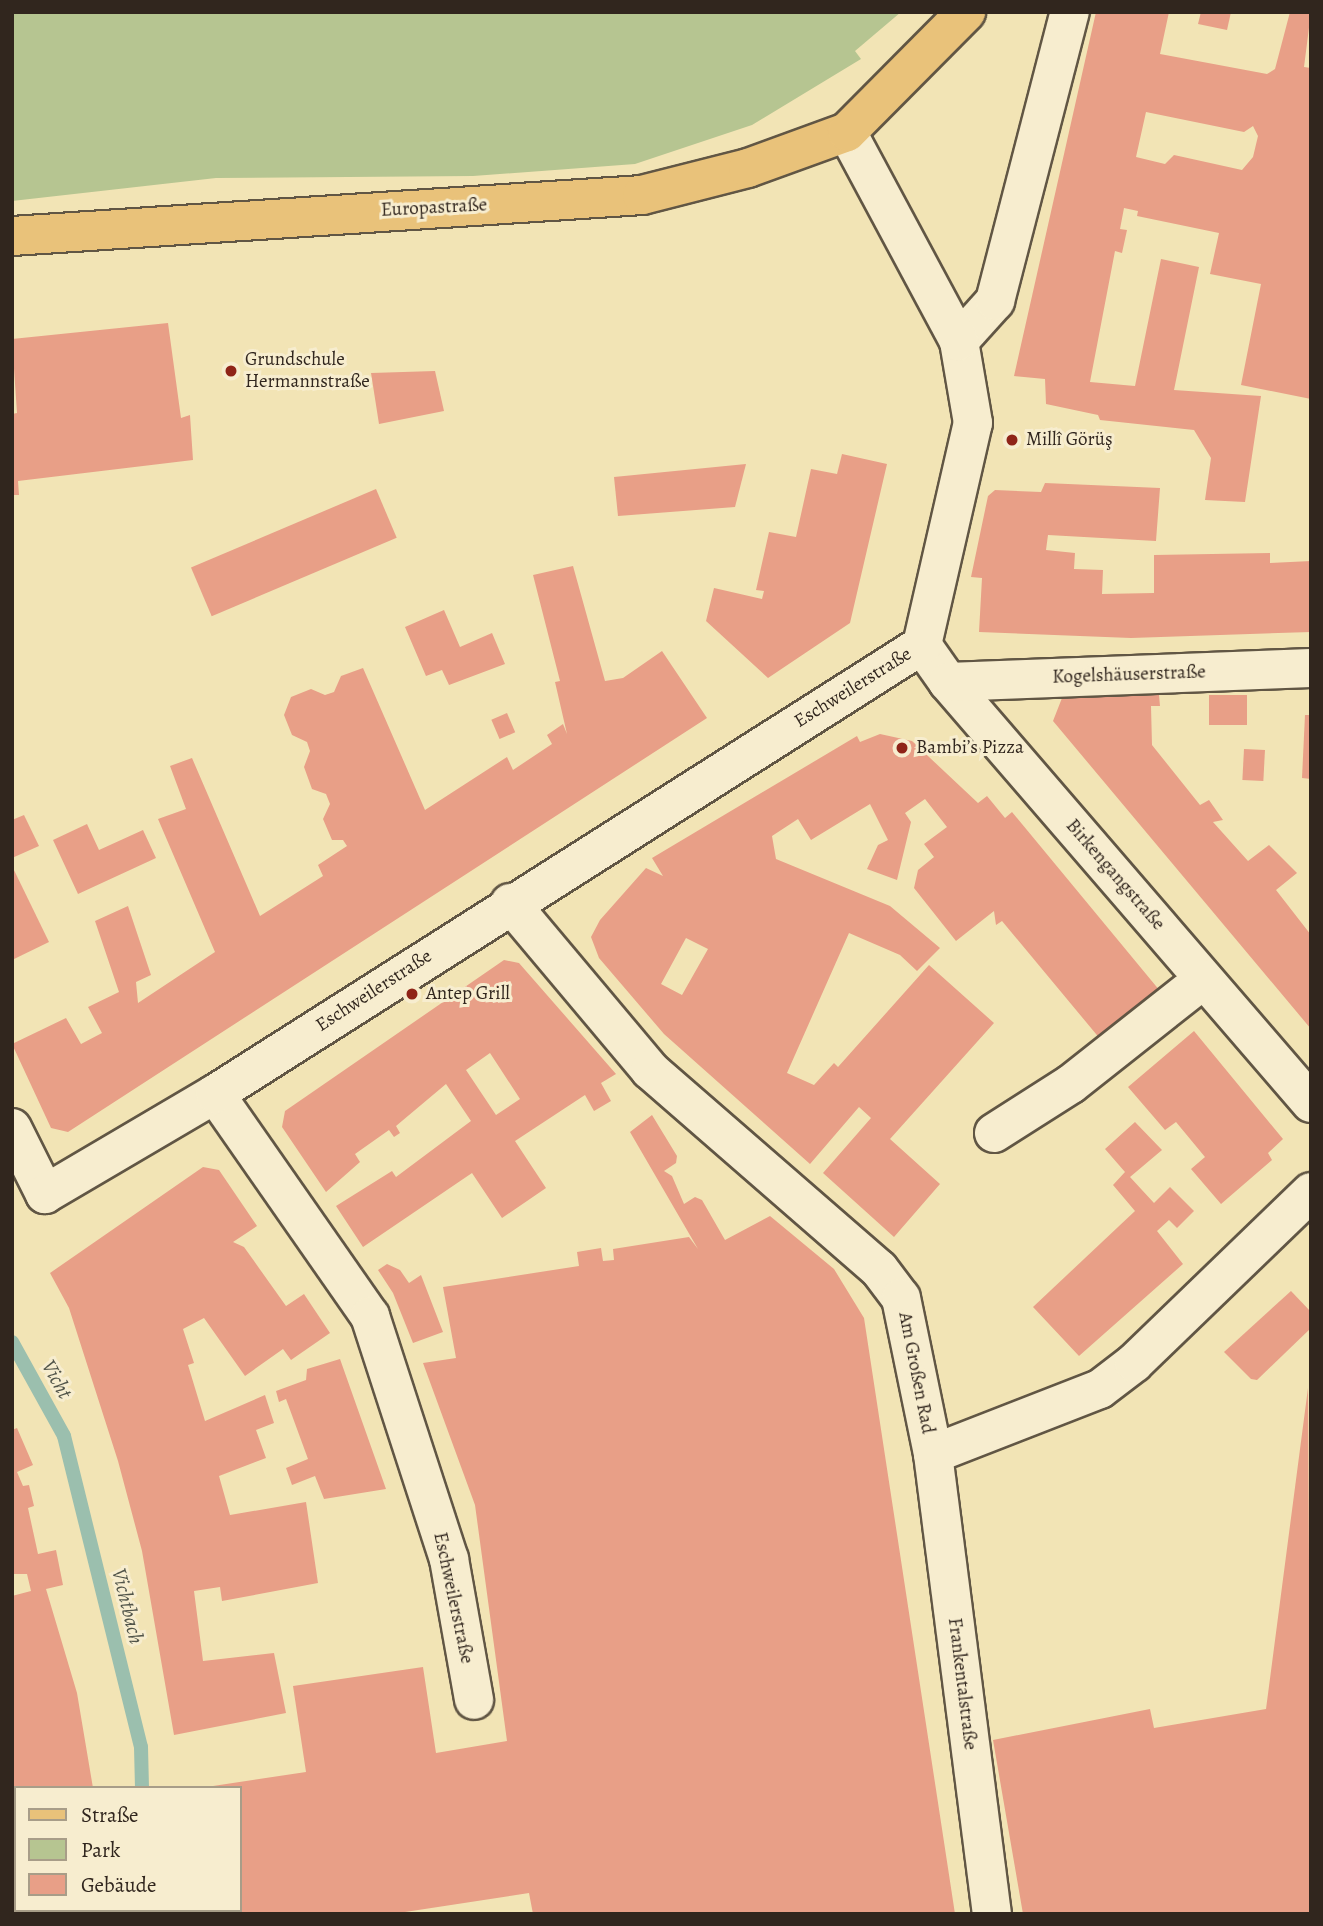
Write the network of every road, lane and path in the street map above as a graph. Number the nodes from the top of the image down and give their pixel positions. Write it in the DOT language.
graph roads {
  1 [pos="966,12"];
  2 [pos="1070,12"];
  3 [pos="847,132"];
  4 [pos="12,236"];
  5 [pos="959,341"];
  6 [pos="922,645"];
  7 [pos="1311,668"];
  8 [pos="948,682"];
  9 [pos="510,903"];
  10 [pos="1204,979"];
  11 [pos="215,1094"];
  12 [pos="1311,1103"];
  13 [pos="12,1128"];
  14 [pos="994,1133"];
  15 [pos="1311,1192"];
  16 [pos="933,1454"];
  17 [pos="474,1700"];
  18 [pos="992,1914"];
  1 -- 3 [label="main road"];
  2 -- 5 [label="street"];
  3 -- 4 [label="main road, Europastraße"];
  3 -- 5 [label="street, Eschweilerstraße"];
  5 -- 6 [label="street, Eschweilerstraße"];
  6 -- 8 [label="street, Birkengangstraße"];
  6 -- 9 [label="street, Eschweilerstraße"];
  7 -- 8 [label="street, Kogelshäuserstraße"];
  8 -- 10 [label="street, Birkengangstraße"];
  9 -- 11 [label="street, Eschweilerstraße"];
  9 -- 16 [label="street, Am Großen Rad"];
  10 -- 12 [label="street, Birkengangstraße"];
  10 -- 14 [label="street"];
  11 -- 13 [label="street, Eschweilerstraße"];
  11 -- 17 [label="street, Eschweilerstraße"];
  15 -- 16 [label="street, Am Großen Rad"];
  16 -- 18 [label="street, Frankentalstraße"];
}
